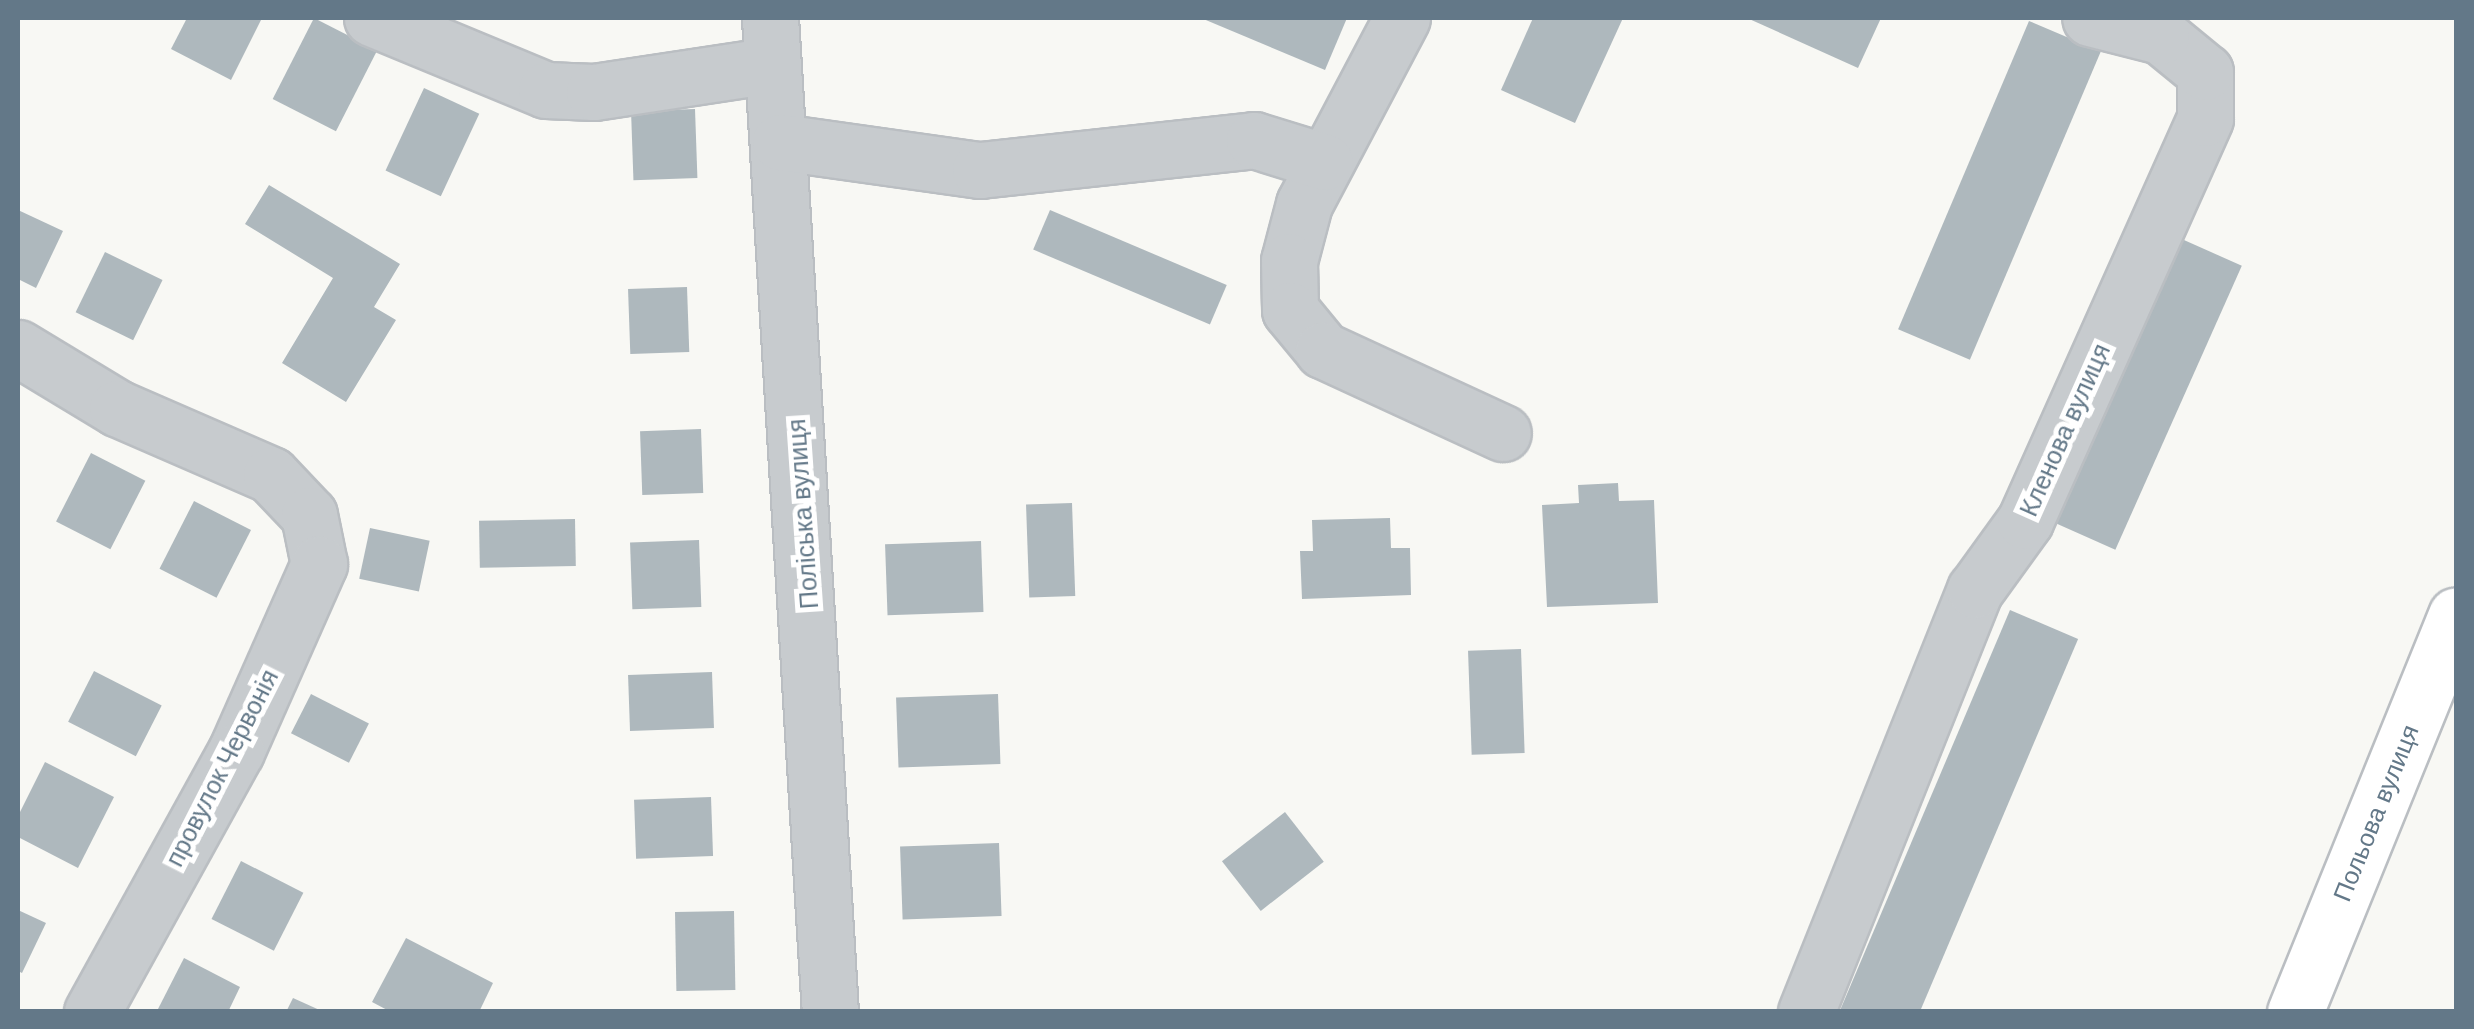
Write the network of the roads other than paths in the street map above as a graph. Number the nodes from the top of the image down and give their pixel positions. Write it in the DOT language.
graph roads {
  1 [pos="372,18"];
  2 [pos="1402,18"];
  3 [pos="2090,18"];
  4 [pos="772,41"];
  5 [pos="780,142"];
  6 [pos="1325,162"];
  7 [pos="18,348"];
  8 [pos="1504,433"];
  9 [pos="2456,615"];
  10 [pos="92,1012"];
  11 [pos="830,1012"];
  12 [pos="1806,1012"];
  13 [pos="2294,1012"];
  1 -- 4 [label="street"];
  2 -- 6 [label="street"];
  3 -- 12 [label="street, Кленова вулиця"];
  4 -- 5 [label="street, Поліська вулиця"];
  5 -- 6 [label="street"];
  5 -- 11 [label="street, Поліська вулиця"];
  6 -- 8 [label="street"];
  7 -- 10 [label="street, провулок Червонія"];
  9 -- 13 [label="main road, Польова вулиця"];
}
